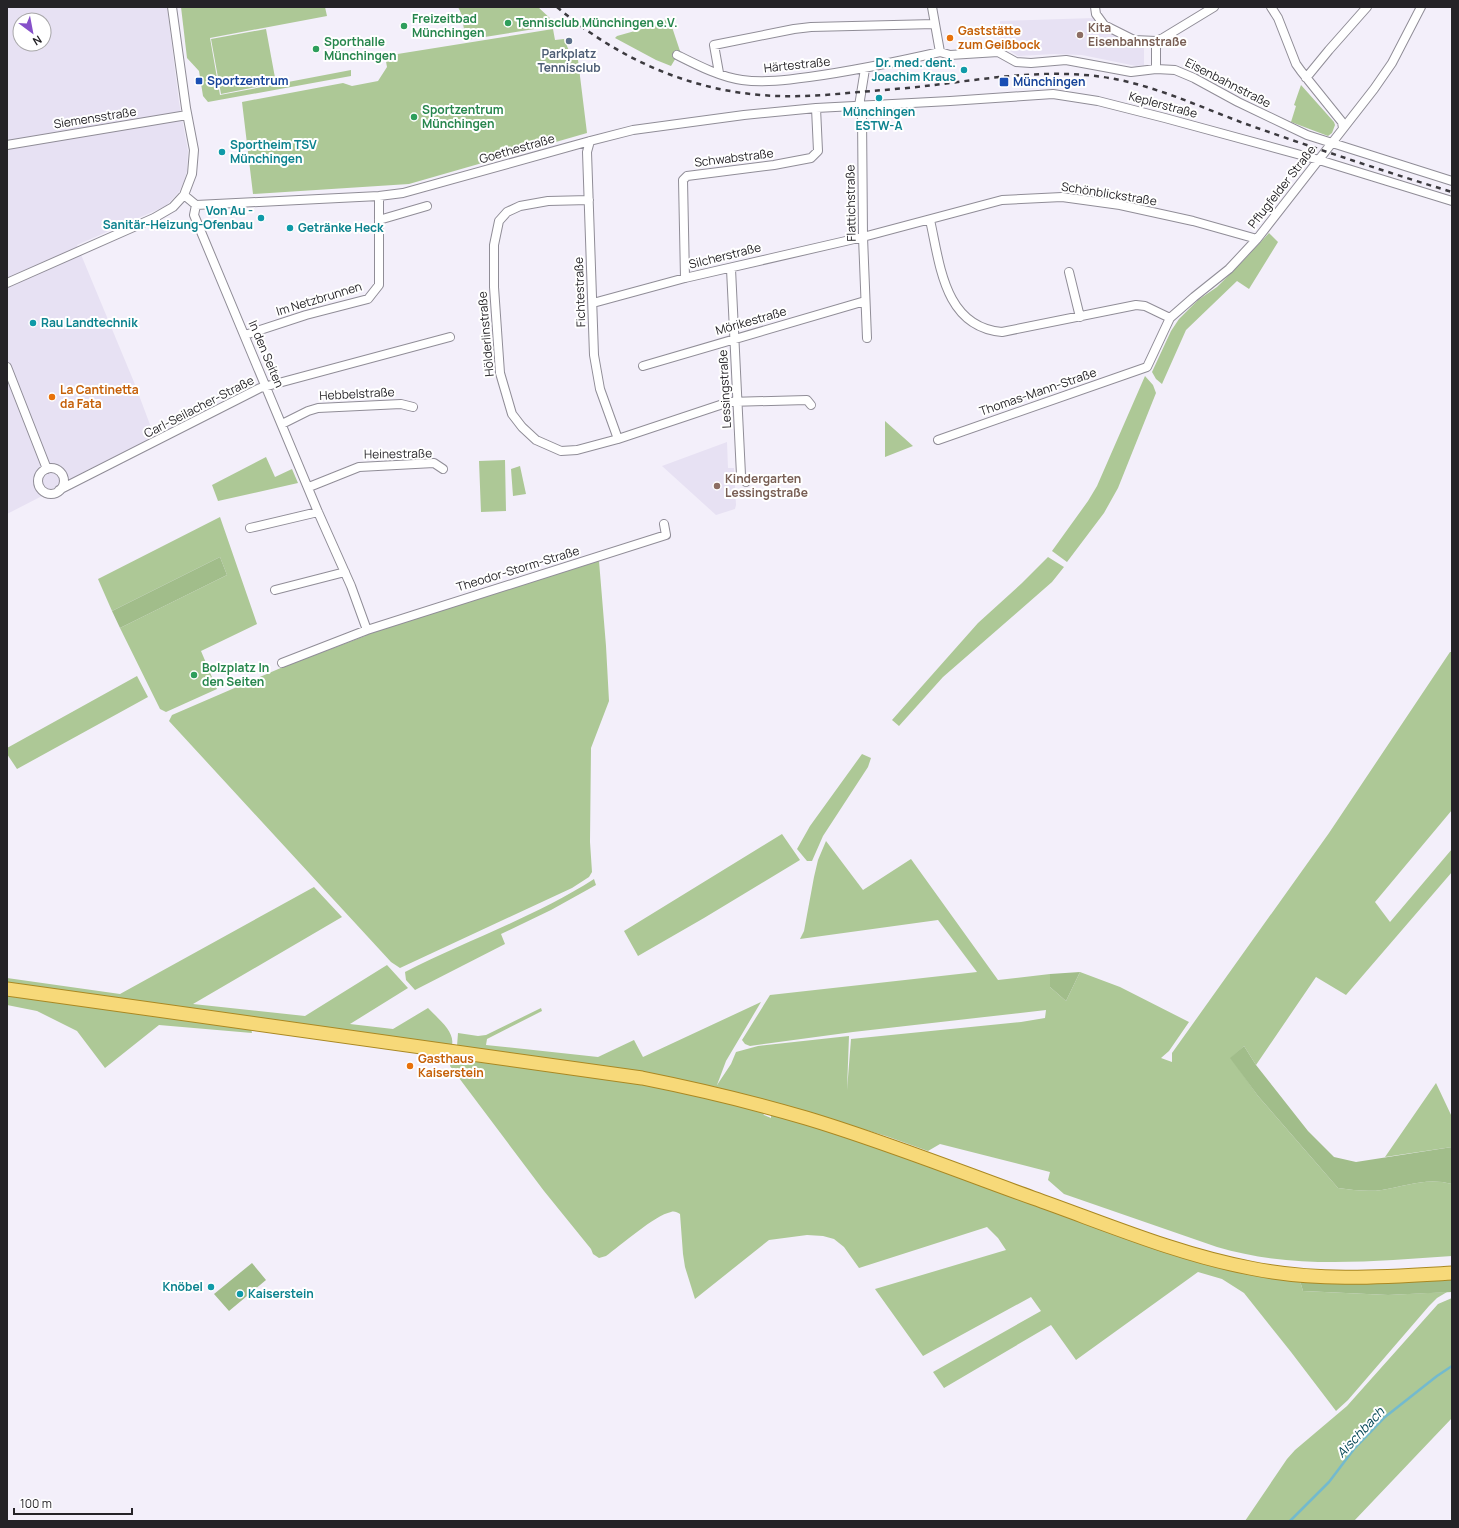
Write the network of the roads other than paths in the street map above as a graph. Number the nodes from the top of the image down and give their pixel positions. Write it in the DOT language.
graph roads {
  1 [pos="172,7"];
  2 [pos="932,7"];
  3 [pos="1095,7"];
  4 [pos="1214,7"];
  5 [pos="1271,7"];
  6 [pos="1367,7"];
  7 [pos="1421,7"];
  8 [pos="935,24"];
  9 [pos="1156,41"];
  10 [pos="940,52"];
  11 [pos="677,55"];
  12 [pos="922,56"];
  13 [pos="865,69"];
  14 [pos="1156,69"];
  15 [pos="719,73"];
  16 [pos="1306,78"];
  17 [pos="860,106"];
  18 [pos="816,108"];
  19 [pos="187,115"];
  20 [pos="1343,128"];
  21 [pos="590,141"];
  22 [pos="1332,144"];
  23 [pos="7,145"];
  24 [pos="1319,160"];
  25 [pos="1452,181"];
  26 [pos="184,195"];
  27 [pos="378,196"];
  28 [pos="589,200"];
  29 [pos="1452,201"];
  30 [pos="196,205"];
  31 [pos="427,206"];
  32 [pos="379,220"];
  33 [pos="930,220"];
  34 [pos="863,237"];
  35 [pos="1257,239"];
  36 [pos="731,269"];
  37 [pos="1068,272"];
  38 [pos="685,278"];
  39 [pos="7,283"];
  40 [pos="866,301"];
  41 [pos="593,302"];
  42 [pos="1080,317"];
  43 [pos="1170,318"];
  44 [pos="245,335"];
  45 [pos="450,337"];
  46 [pos="734,338"];
  47 [pos="868,338"];
  48 [pos="7,366"];
  49 [pos="643,366"];
  50 [pos="1147,367"];
  51 [pos="267,387"];
  52 [pos="737,401"];
  53 [pos="811,405"];
  54 [pos="413,407"];
  55 [pos="282,424"];
  56 [pos="618,439"];
  57 [pos="938,440"];
  58 [pos="443,468"];
  59 [pos="46,469"];
  60 [pos="746,482"];
  61 [pos="309,487"];
  62 [pos="59,490"];
  63 [pos="318,512"];
  64 [pos="664,524"];
  65 [pos="250,528"];
  66 [pos="345,572"];
  67 [pos="275,590"];
  68 [pos="366,630"];
  69 [pos="282,664"];
  70 [pos="7,990"];
  71 [pos="1452,1273"];
  1 -- 19 [label="street"];
  2 -- 8 [label="street"];
  3 -- 9 [label="street"];
  4 -- 9 [label="street"];
  5 -- 16 [label="street"];
  6 -- 16 [label="street"];
  7 -- 20 [label="street, Pflugfelder Straße"];
  8 -- 10 [label="street"];
  8 -- 15 [label="street"];
  9 -- 14 [label="street"];
  10 -- 12 [label="street, Eisenbahnstraße"];
  10 -- 14 [label="street, Eisenbahnstraße"];
  11 -- 15 [label="street, Härtestraße"];
  12 -- 13 [label="street, Härtestraße"];
  13 -- 15 [label="street, Härtestraße"];
  13 -- 17 [label="street, Flattichstraße"];
  14 -- 22 [label="street, Eisenbahnstraße"];
  16 -- 20 [label="street"];
  17 -- 18 [label="street, Goethestraße"];
  17 -- 24 [label="street, Keplerstraße"];
  17 -- 34 [label="street, Flattichstraße"];
  18 -- 21 [label="street, Goethestraße"];
  18 -- 38 [label="street, Schwabstraße"];
  19 -- 23 [label="street, Siemensstraße"];
  19 -- 26 [label="street"];
  20 -- 22 [label="street, Pflugfelder Straße"];
  21 -- 27 [label="street, Goethestraße"];
  21 -- 28 [label="street, Fichtestraße"];
  22 -- 24 [label="street, Pflugfelder Straße"];
  22 -- 25 [label="street, Eisenbahnstraße"];
  24 -- 29 [label="street, Keplerstraße"];
  24 -- 35 [label="street, Pflugfelder Straße"];
  26 -- 30 [label="street"];
  26 -- 39 [label="street"];
  27 -- 30 [label="street, Goethestraße"];
  27 -- 32 [label="street, Im Netzbrunnen"];
  28 -- 41 [label="street, Fichtestraße"];
  28 -- 56 [label="street, Hölderlinstraße"];
  30 -- 44 [label="street, In den Seiten"];
  31 -- 32 [label="street"];
  32 -- 44 [label="street, Im Netzbrunnen"];
  33 -- 34 [label="street, Schönblickstraße"];
  33 -- 35 [label="street, Schönblickstraße"];
  33 -- 42 [label="street"];
  34 -- 36 [label="street, Silcherstraße"];
  34 -- 40 [label="street, Flattichstraße"];
  35 -- 43 [label="street, Pflugfelder Straße"];
  36 -- 38 [label="street, Silcherstraße"];
  36 -- 46 [label="street, Lessingstraße"];
  37 -- 42 [label="street"];
  38 -- 41 [label="street, Silcherstraße"];
  40 -- 46 [label="street, Mörikestraße"];
  40 -- 47 [label="street, Flattichstraße"];
  41 -- 56 [label="street, Fichtestraße"];
  42 -- 43 [label="street"];
  43 -- 50 [label="street, Pflugfelder Straße"];
  44 -- 51 [label="street, In den Seiten"];
  45 -- 51 [label="street, Carl-Seilacher-Straße"];
  46 -- 49 [label="street, Mörikestraße"];
  46 -- 52 [label="street, Lessingstraße"];
  48 -- 59 [label="street"];
  50 -- 57 [label="street, Thomas-Mann-Straße"];
  51 -- 55 [label="street, In den Seiten"];
  51 -- 62 [label="street, Carl-Seilacher-Straße"];
  52 -- 53 [label="street, Hölderlinstraße"];
  52 -- 56 [label="street, Hölderlinstraße"];
  52 -- 60 [label="street, Lessingstraße"];
  54 -- 55 [label="street, Hebbelstraße"];
  55 -- 61 [label="street, In den Seiten"];
  58 -- 61 [label="street, Heinestraße"];
  59 -- 62 [label="street"];
  59 -- 62 [label="street"];
  61 -- 63 [label="street, In den Seiten"];
  63 -- 65 [label="street"];
  63 -- 66 [label="street, In den Seiten"];
  64 -- 68 [label="street, Theodor-Storm-Straße"];
  66 -- 67 [label="street"];
  66 -- 68 [label="street, In den Seiten"];
  68 -- 69 [label="street"];
  70 -- 71 [label="main road"];
}
